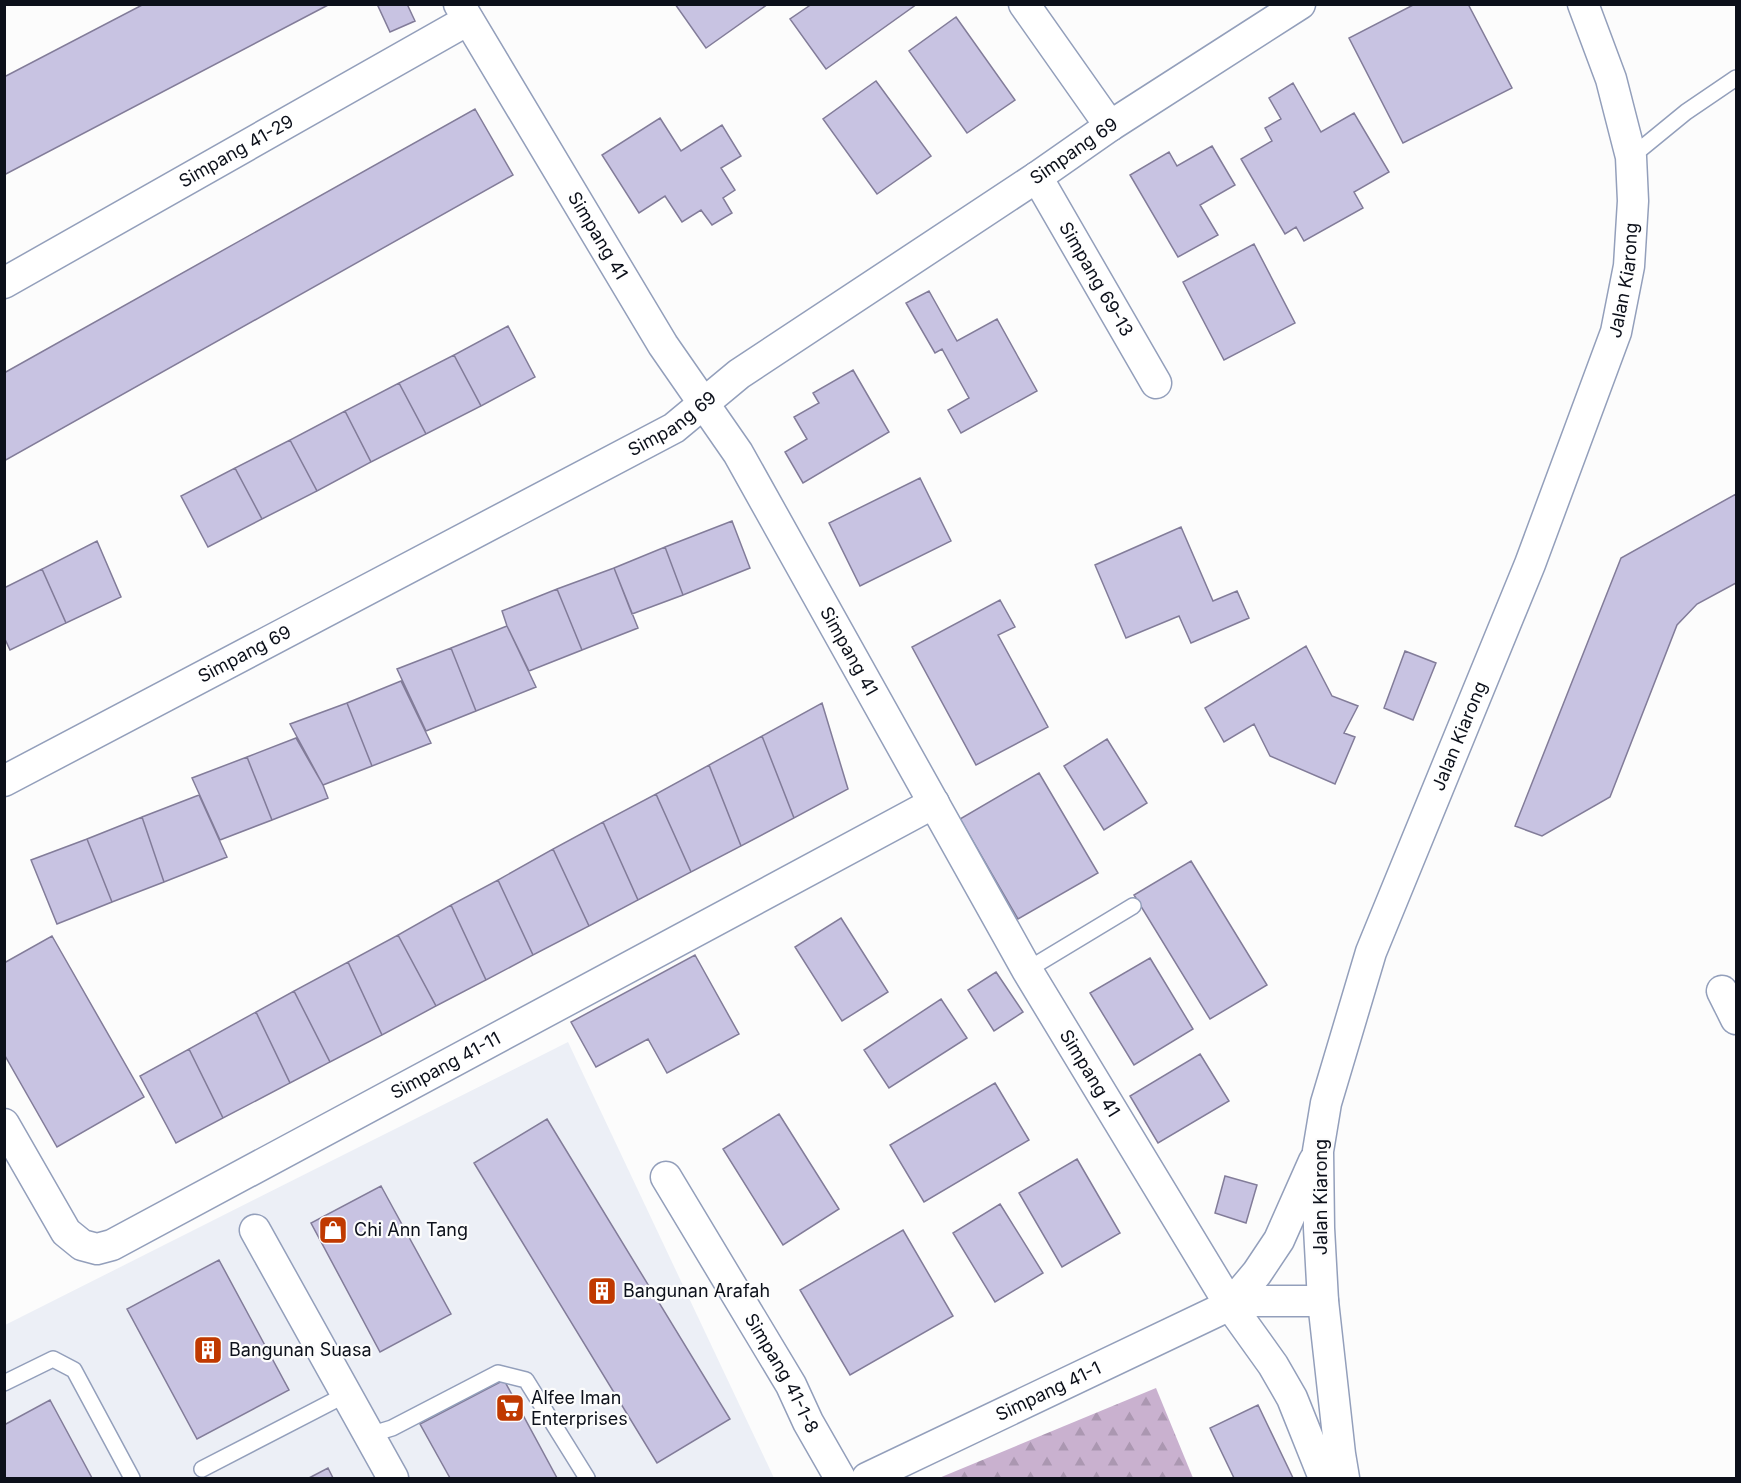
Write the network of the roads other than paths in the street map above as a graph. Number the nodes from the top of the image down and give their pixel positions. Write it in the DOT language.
graph roads {
  1 [pos="1024,4"];
  2 [pos="1300,4"];
  3 [pos="1583,4"];
  4 [pos="463,12"];
  5 [pos="1737,78"];
  6 [pos="1110,126"];
  7 [pos="1631,157"];
  8 [pos="1037,177"];
  9 [pos="4,283"];
  10 [pos="1156,383"];
  11 [pos="704,404"];
  12 [pos="4,782"];
  13 [pos="934,803"];
  14 [pos="1133,906"];
  15 [pos="1027,970"];
  16 [pos="1722,991"];
  17 [pos="1737,1019"];
  18 [pos="4,1124"];
  19 [pos="1318,1151"];
  20 [pos="666,1177"];
  21 [pos="255,1230"];
  22 [pos="1323,1301"];
  23 [pos="1230,1305"];
  24 [pos="4,1383"];
  25 [pos="347,1394"];
  26 [pos="369,1436"];
  27 [pos="202,1469"];
  28 [pos="132,1479"];
  29 [pos="393,1479"];
  30 [pos="587,1479"];
  31 [pos="840,1479"];
  32 [pos="867,1479"];
  33 [pos="1324,1479"];
  34 [pos="1344,1479"];
  1 -- 6 [label="street"];
  2 -- 6 [label="street, Simpang 69"];
  3 -- 7 [label="street, Jalan Kiarong"];
  4 -- 9 [label="street, Simpang 41-29"];
  4 -- 11 [label="street, Simpang 41"];
  5 -- 7 [label="lane"];
  6 -- 8 [label="street, Simpang 69"];
  7 -- 19 [label="street, Jalan Kiarong"];
  8 -- 10 [label="street, Simpang 69-13"];
  8 -- 11 [label="street, Simpang 69"];
  11 -- 12 [label="street, Simpang 69"];
  11 -- 13 [label="street, Simpang 41"];
  13 -- 15 [label="street, Simpang 41"];
  13 -- 18 [label="street, Simpang 41-11"];
  14 -- 15 [label="lane"];
  15 -- 23 [label="street, Simpang 41"];
  16 -- 17 [label="street"];
  19 -- 22 [label="street, Jalan Kiarong"];
  19 -- 23 [label="street, Simpang 41-1"];
  20 -- 31 [label="street, Simpang 41-1-8"];
  21 -- 25 [label="street"];
  22 -- 23 [label="street, Simpang 41-1"];
  22 -- 34 [label="street, Jalan Kiarong"];
  23 -- 32 [label="street, Simpang 41-1"];
  23 -- 33 [label="street"];
  24 -- 28 [label="lane"];
  25 -- 26 [label="street"];
  25 -- 27 [label="lane"];
  26 -- 29 [label="street"];
  26 -- 30 [label="lane"];
}
